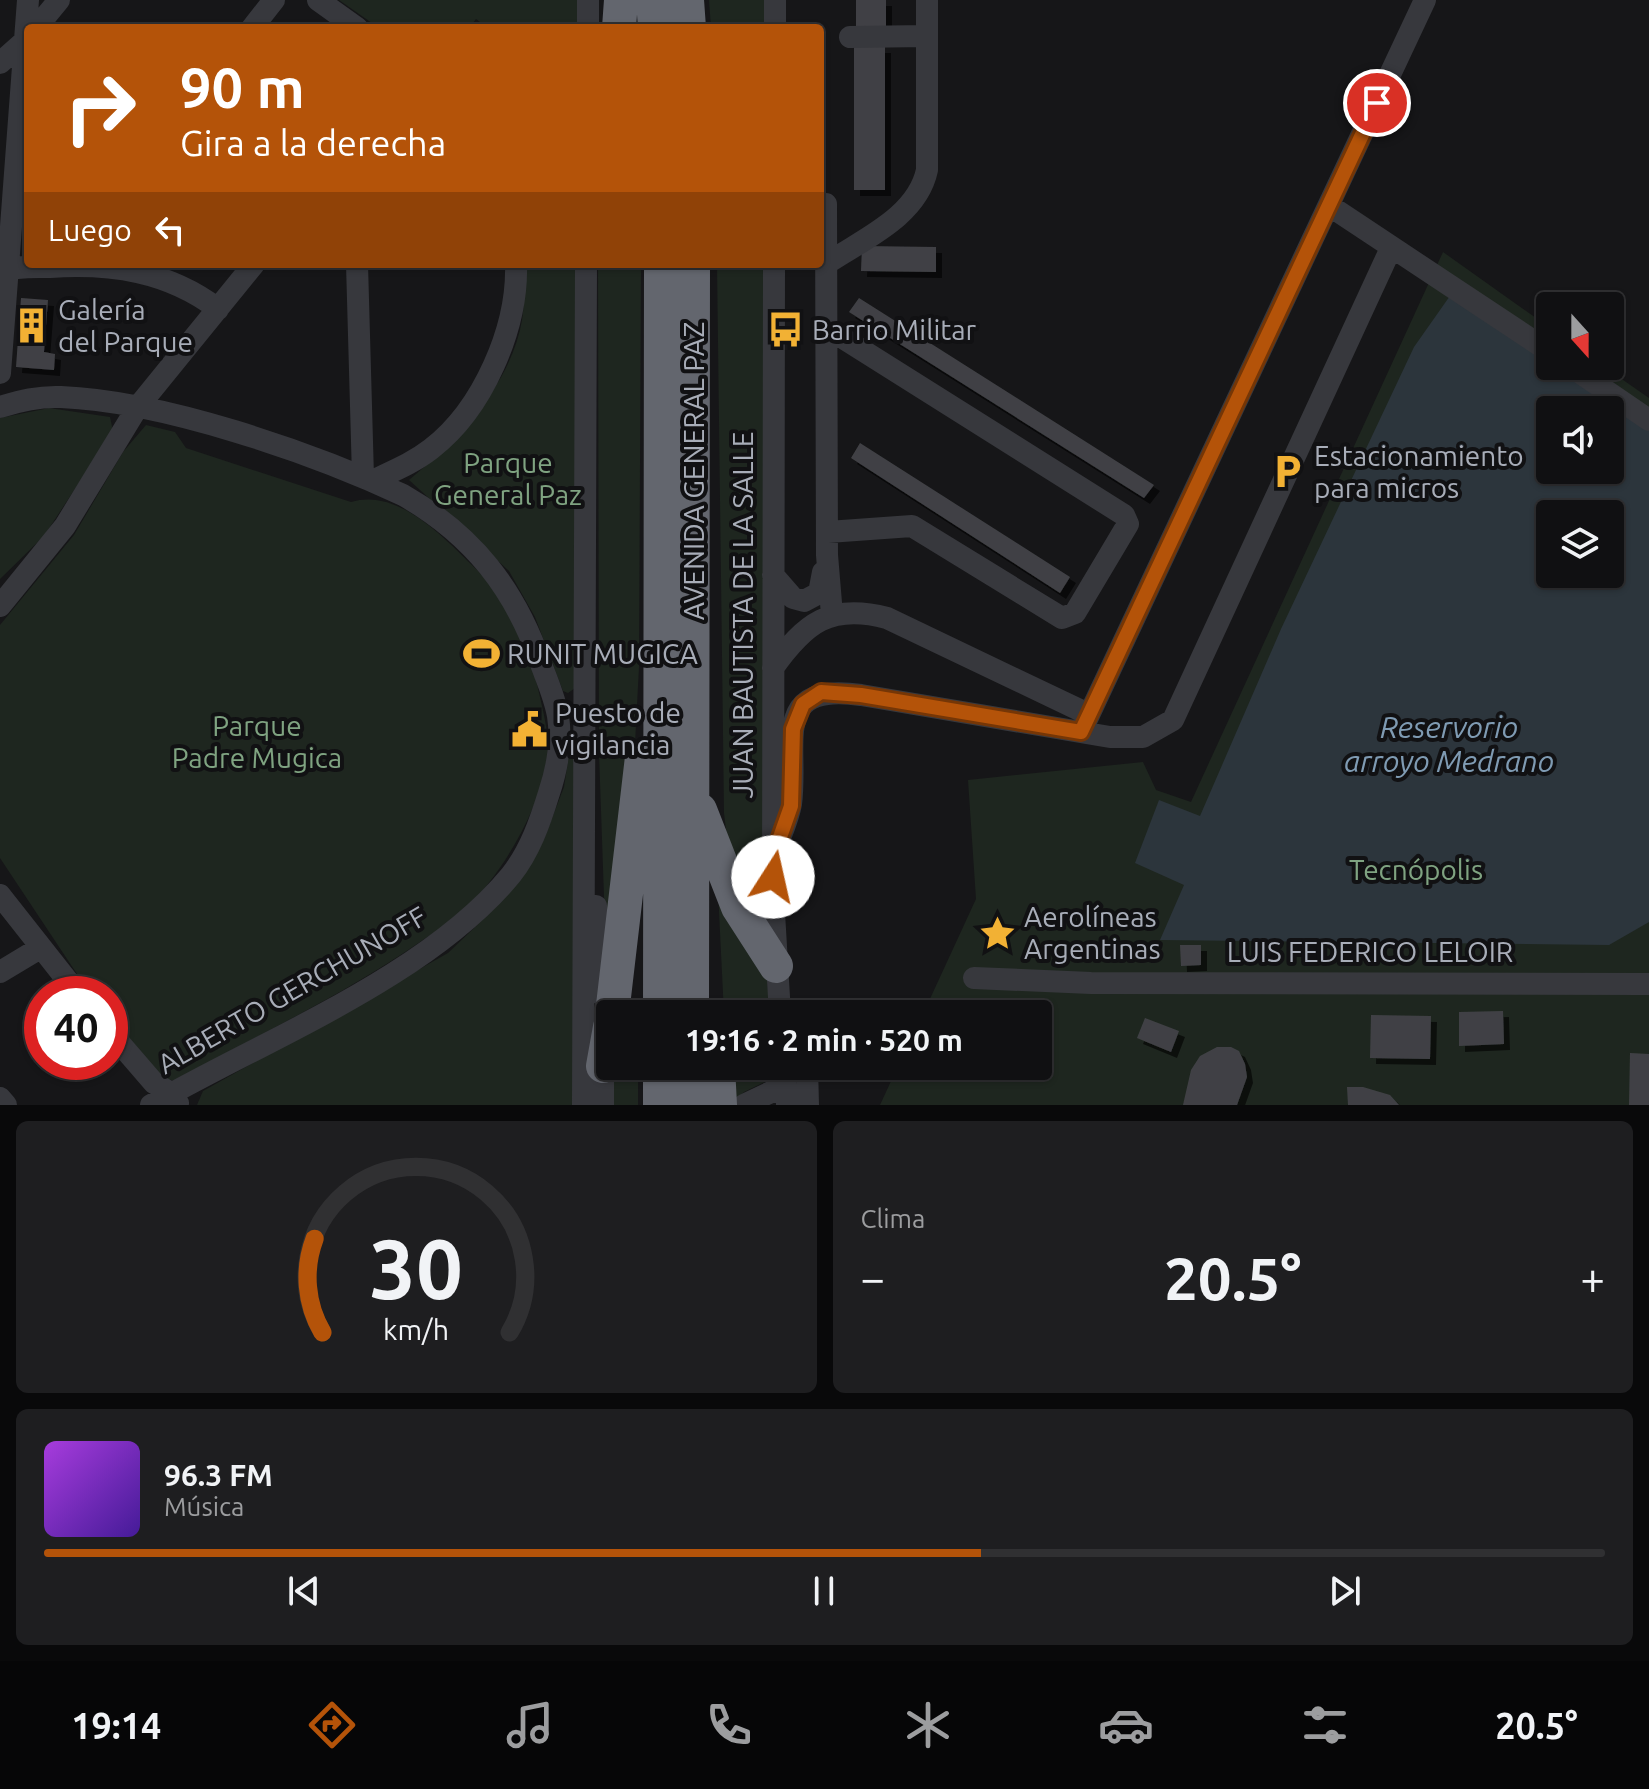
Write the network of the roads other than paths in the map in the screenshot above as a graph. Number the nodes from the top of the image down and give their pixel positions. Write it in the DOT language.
graph roads {
  1 [pos="28,0"];
  2 [pos="59,0"];
  3 [pos="274,0"];
  4 [pos="318,0"];
  5 [pos="588,0"];
  6 [pos="621,0"];
  7 [pos="653,0"];
  8 [pos="687,0"];
  9 [pos="775,0"];
  10 [pos="927,0"];
  11 [pos="1425,0"];
  12 [pos="29,24"];
  13 [pos="39,24"];
  14 [pos="255,24"];
  15 [pos="351,24"];
  16 [pos="588,24"];
  17 [pos="619,24"];
  18 [pos="655,24"];
  19 [pos="689,24"];
  20 [pos="775,24"];
  21 [pos="927,36"];
  22 [pos="850,37"];
  23 [pos="24,41"];
  24 [pos="0,63"];
  25 [pos="24,81"];
  26 [pos="826,204"];
  27 [pos="1330,206"];
  28 [pos="1391,248"];
  29 [pos="24,255"];
  30 [pos="826,264"];
  31 [pos="34,268"];
  32 [pos="114,268"];
  33 [pos="251,268"];
  34 [pos="357,268"];
  35 [pos="516,268"];
  36 [pos="586,268"];
  37 [pos="661,268"];
  38 [pos="693,268"];
  39 [pos="774,268"];
  40 [pos="3,270"];
  41 [pos="218,309"];
  42 [pos="827,328"];
  43 [pos="1536,343"];
  44 [pos="0,373"];
  45 [pos="1590,380"];
  46 [pos="0,407"];
  47 [pos="137,408"];
  48 [pos="1649,420"];
  49 [pos="367,479"];
  50 [pos="828,532"];
  51 [pos="827,555"];
  52 [pos="773,575"];
  53 [pos="0,606"];
  54 [pos="832,615"];
  55 [pos="661,634"];
  56 [pos="773,668"];
  57 [pos="558,716"];
  58 [pos="584,717"];
  59 [pos="1085,723"];
  60 [pos="693,791"];
  61 [pos="584,810"];
  62 [pos="773,857"];
  63 [pos="0,895"];
  64 [pos="40,948"];
  65 [pos="776,971"];
  66 [pos="0,972"];
  67 [pos="63,976"];
  68 [pos="974,978"];
  69 [pos="1646,981"];
  70 [pos="601,1000"];
  71 [pos="614,1000"];
  72 [pos="660,1000"];
  73 [pos="692,1000"];
  74 [pos="714,1000"];
  75 [pos="779,1000"];
  76 [pos="791,1000"];
  77 [pos="128,1053"];
  78 [pos="603,1080"];
  79 [pos="660,1080"];
  80 [pos="692,1080"];
  81 [pos="719,1080"];
  82 [pos="807,1080"];
  83 [pos="0,1098"];
  84 [pos="786,1098"];
  85 [pos="175,1099"];
  86 [pos="6,1105"];
  87 [pos="151,1105"];
  88 [pos="583,1105"];
  89 [pos="603,1105"];
  90 [pos="660,1105"];
  91 [pos="692,1105"];
  92 [pos="720,1105"];
  93 [pos="744,1105"];
  94 [pos="808,1105"];
  1 -- 12 [label="street"];
  2 -- 13 [label="street"];
  3 -- 14 [label="street"];
  4 -- 15 [label="street"];
  5 -- 16 [label="street"];
  6 -- 17 [label="highway"];
  7 -- 18 [label="highway"];
  8 -- 19 [label="highway"];
  9 -- 20 [label="street"];
  10 -- 21 [label="street"];
  11 -- 27 [label="street"];
  21 -- 22 [label="street"];
  21 -- 30 [label="street"];
  23 -- 24 [label="street"];
  25 -- 40 [label="street"];
  26 -- 30 [label="street"];
  27 -- 28 [label="street"];
  27 -- 59 [label="street"];
  28 -- 43 [label="street"];
  28 -- 59 [label="street"];
  29 -- 40 [label="street"];
  30 -- 42 [label="street"];
  31 -- 40 [label="street"];
  32 -- 41 [label="street"];
  33 -- 41 [label="street"];
  34 -- 49 [label="street"];
  35 -- 49 [label="street"];
  36 -- 58 [label="street"];
  37 -- 55 [label="highway, AVENIDA GENERAL PAZ"];
  38 -- 60 [label="highway, AVENIDA GENERAL PAZ"];
  39 -- 52 [label="street, JUAN BAUTISTA DE LA SALLE"];
  40 -- 44 [label="street"];
  41 -- 47 [label="street"];
  42 -- 50 [label="street"];
  42 -- 50 [label="street"];
  45 -- 48 [label="street"];
  46 -- 47 [label="street, ALBERTO GERCHUNOFF"];
  47 -- 49 [label="street, ALBERTO GERCHUNOFF"];
  47 -- 53 [label="street"];
  49 -- 57 [label="street, ALBERTO GERCHUNOFF"];
  50 -- 51 [label="street"];
  51 -- 52 [label="street"];
  51 -- 54 [label="street"];
  52 -- 56 [label="street, JUAN BAUTISTA DE LA SALLE"];
  54 -- 56 [label="street"];
  54 -- 59 [label="street"];
  55 -- 71 [label="highway"];
  55 -- 72 [label="highway, AVENIDA GENERAL PAZ"];
  56 -- 62 [label="street, JUAN BAUTISTA DE LA SALLE"];
  57 -- 58 [label="street"];
  57 -- 85 [label="street, ALBERTO GERCHUNOFF"];
  58 -- 61 [label="street"];
  59 -- 62 [label="street"];
  60 -- 65 [label="highway"];
  60 -- 73 [label="highway, AVENIDA GENERAL PAZ"];
  60 -- 74 [label="highway"];
  61 -- 70 [label="street"];
  61 -- 88 [label="street"];
  62 -- 65 [label="street, JUAN BAUTISTA DE LA SALLE"];
  63 -- 64 [label="street"];
  64 -- 66 [label="street"];
  64 -- 67 [label="street"];
  65 -- 75 [label="street, JUAN BAUTISTA DE LA SALLE"];
  65 -- 76 [label="street"];
  68 -- 69 [label="street, LUIS FEDERICO LELOIR"];
  77 -- 85 [label="street"];
  78 -- 89 [label="street"];
  79 -- 90 [label="highway"];
  80 -- 91 [label="highway"];
  81 -- 92 [label="highway"];
  82 -- 94 [label="street"];
  83 -- 86 [label="street"];
  84 -- 93 [label="street"];
  85 -- 87 [label="street, ALBERTO GERCHUNOFF"];
}
